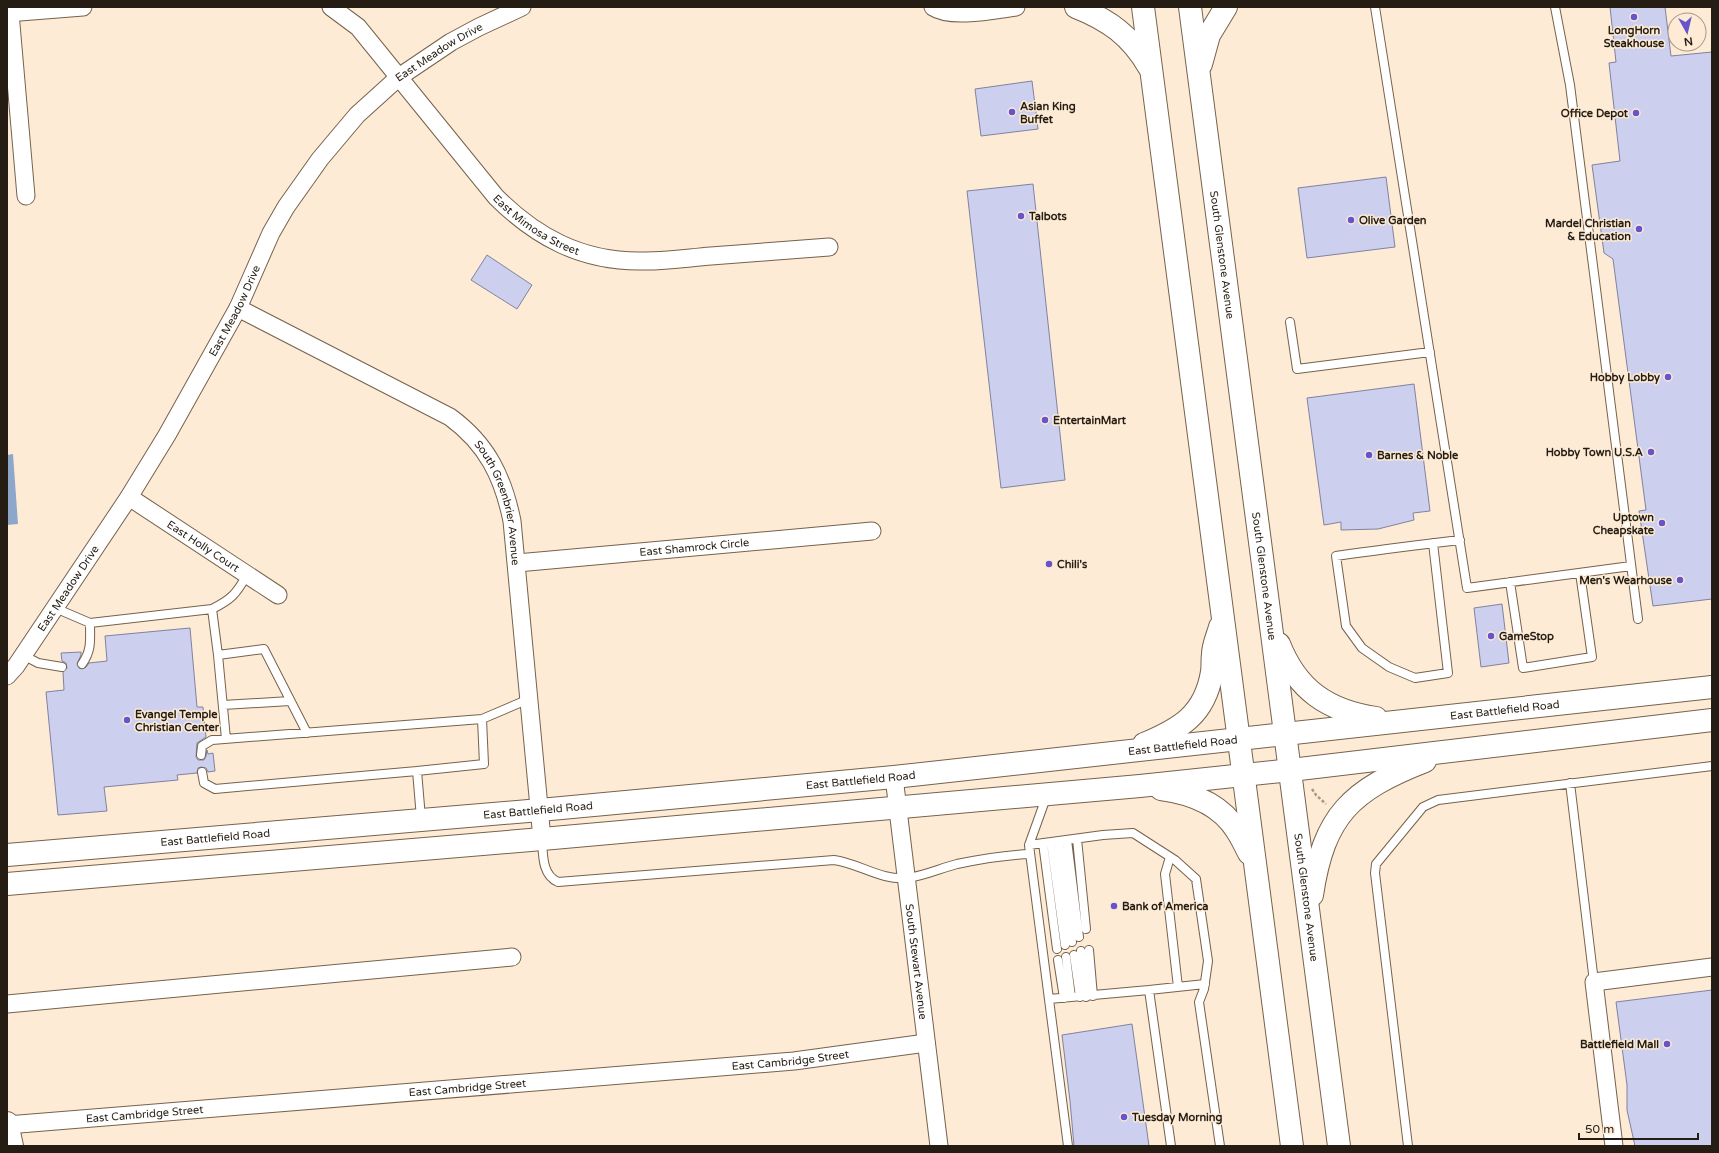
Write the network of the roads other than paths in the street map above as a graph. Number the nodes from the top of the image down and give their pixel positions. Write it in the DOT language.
graph roads {
  1 [pos="83,7"];
  2 [pos="331,7"];
  3 [pos="522,7"];
  4 [pos="1016,7"];
  5 [pos="1076,7"];
  6 [pos="1143,7"];
  7 [pos="1190,7"];
  8 [pos="1226,7"];
  9 [pos="1375,7"];
  10 [pos="1555,7"];
  11 [pos="935,8"];
  12 [pos="8,13"];
  13 [pos="1151,71"];
  14 [pos="1198,75"];
  15 [pos="399,77"];
  16 [pos="26,196"];
  17 [pos="829,247"];
  18 [pos="238,308"];
  19 [pos="1290,322"];
  20 [pos="1430,352"];
  21 [pos="129,497"];
  22 [pos="872,531"];
  23 [pos="1460,540"];
  24 [pos="1433,543"];
  25 [pos="517,563"];
  26 [pos="1631,566"];
  27 [pos="1580,573"];
  28 [pos="247,575"];
  29 [pos="1510,582"];
  30 [pos="278,595"];
  31 [pos="55,608"];
  32 [pos="212,609"];
  33 [pos="1223,616"];
  34 [pos="1638,619"];
  35 [pos="1270,621"];
  36 [pos="90,623"];
  37 [pos="23,655"];
  38 [pos="218,655"];
  39 [pos="82,664"];
  40 [pos="62,667"];
  41 [pos="7,676"];
  42 [pos="1712,687"];
  43 [pos="529,699"];
  44 [pos="290,700"];
  45 [pos="223,705"];
  46 [pos="482,719"];
  47 [pos="1712,720"];
  48 [pos="1401,721"];
  49 [pos="307,733"];
  50 [pos="1286,734"];
  51 [pos="226,739"];
  52 [pos="1239,740"];
  53 [pos="1451,751"];
  54 [pos="1126,752"];
  55 [pos="201,755"];
  56 [pos="1712,766"];
  57 [pos="1291,770"];
  58 [pos="418,771"];
  59 [pos="202,772"];
  60 [pos="1244,775"];
  61 [pos="894,777"];
  62 [pos="1570,783"];
  63 [pos="1140,786"];
  64 [pos="1048,795"];
  65 [pos="898,807"];
  66 [pos="540,810"];
  67 [pos="421,820"];
  68 [pos="542,839"];
  69 [pos="1077,839"];
  70 [pos="1055,841"];
  71 [pos="1029,845"];
  72 [pos="1030,854"];
  73 [pos="7,855"];
  74 [pos="1170,856"];
  75 [pos="1255,863"];
  76 [pos="906,878"];
  77 [pos="7,884"];
  78 [pos="1309,916"];
  79 [pos="1086,929"];
  80 [pos="1074,955"];
  81 [pos="512,957"];
  82 [pos="1712,967"];
  83 [pos="1594,982"];
  84 [pos="1205,984"];
  85 [pos="1178,987"];
  86 [pos="1149,990"];
  87 [pos="1079,997"];
  88 [pos="1049,999"];
  89 [pos="7,1004"];
  90 [pos="926,1043"];
  91 [pos="7,1125"];
  92 [pos="12,1146"];
  93 [pos="940,1146"];
  94 [pos="1068,1146"];
  95 [pos="1171,1146"];
  96 [pos="1220,1146"];
  97 [pos="1292,1146"];
  98 [pos="1339,1146"];
  99 [pos="1408,1146"];
  100 [pos="1614,1146"];
  1 -- 12 [label="street"];
  2 -- 15 [label="street, East Mimosa Street"];
  3 -- 15 [label="street, East Meadow Drive"];
  4 -- 11 [label="street"];
  5 -- 13 [label="main road"];
  6 -- 13 [label="main road"];
  7 -- 14 [label="main road, South Glenstone Avenue"];
  8 -- 14 [label="main road"];
  9 -- 20 [label="lane"];
  10 -- 26 [label="lane"];
  12 -- 16 [label="street"];
  13 -- 33 [label="main road"];
  14 -- 35 [label="main road, South Glenstone Avenue"];
  15 -- 17 [label="street, East Mimosa Street"];
  15 -- 18 [label="street, East Meadow Drive"];
  18 -- 21 [label="street, East Meadow Drive"];
  18 -- 25 [label="street, South Greenbrier Avenue"];
  19 -- 20 [label="lane"];
  20 -- 23 [label="lane"];
  21 -- 28 [label="street, East Holly Court"];
  21 -- 31 [label="street, East Meadow Drive"];
  22 -- 25 [label="street, East Shamrock Circle"];
  23 -- 24 [label="lane"];
  23 -- 29 [label="lane"];
  24 -- 24 [label="lane"];
  25 -- 43 [label="street, South Greenbrier Avenue"];
  26 -- 27 [label="lane"];
  26 -- 34 [label="lane"];
  27 -- 29 [label="lane"];
  27 -- 29 [label="lane"];
  28 -- 30 [label="street, East Holly Court"];
  28 -- 32 [label="lane"];
  31 -- 36 [label="lane"];
  31 -- 37 [label="street, East Meadow Drive"];
  32 -- 36 [label="lane"];
  32 -- 38 [label="lane"];
  33 -- 52 [label="main road"];
  33 -- 54 [label="main road"];
  35 -- 48 [label="main road"];
  35 -- 50 [label="main road, South Glenstone Avenue"];
  36 -- 39 [label="lane"];
  37 -- 40 [label="lane"];
  37 -- 41 [label="street, East Meadow Drive"];
  38 -- 44 [label="lane"];
  38 -- 45 [label="lane"];
  42 -- 48 [label="main road, East Battlefield Road"];
  43 -- 46 [label="lane"];
  43 -- 66 [label="street, South Greenbrier Avenue"];
  44 -- 45 [label="lane"];
  44 -- 49 [label="lane"];
  45 -- 51 [label="lane"];
  46 -- 49 [label="lane"];
  46 -- 58 [label="lane"];
  47 -- 53 [label="main road"];
  48 -- 50 [label="main road, East Battlefield Road"];
  49 -- 51 [label="lane"];
  50 -- 52 [label="main road, East Battlefield Road"];
  50 -- 57 [label="main road, South Glenstone Avenue"];
  51 -- 55 [label="lane"];
  52 -- 54 [label="main road, East Battlefield Road"];
  52 -- 60 [label="main road"];
  53 -- 57 [label="main road"];
  53 -- 78 [label="main road"];
  54 -- 61 [label="main road, East Battlefield Road"];
  56 -- 62 [label="lane"];
  57 -- 60 [label="main road"];
  57 -- 78 [label="main road, South Glenstone Avenue"];
  58 -- 59 [label="lane"];
  58 -- 67 [label="lane"];
  60 -- 63 [label="main road"];
  60 -- 75 [label="main road"];
  61 -- 65 [label="street, South Stewart Avenue"];
  61 -- 66 [label="main road, East Battlefield Road"];
  62 -- 83 [label="lane"];
  62 -- 99 [label="lane"];
  63 -- 64 [label="main road"];
  63 -- 75 [label="main road"];
  64 -- 65 [label="main road"];
  64 -- 71 [label="lane"];
  65 -- 68 [label="main road"];
  65 -- 76 [label="street, South Stewart Avenue"];
  66 -- 67 [label="main road, East Battlefield Road"];
  66 -- 68 [label="street, South Greenbrier Avenue"];
  67 -- 73 [label="main road, East Battlefield Road"];
  68 -- 76 [label="lane"];
  68 -- 77 [label="main road"];
  69 -- 70 [label="lane"];
  69 -- 74 [label="lane"];
  69 -- 79 [label="lane"];
  70 -- 70 [label="lane"];
  70 -- 71 [label="lane"];
  71 -- 72 [label="lane"];
  72 -- 76 [label="lane"];
  72 -- 88 [label="lane"];
  74 -- 84 [label="lane"];
  74 -- 85 [label="lane"];
  75 -- 97 [label="main road"];
  76 -- 90 [label="street, South Stewart Avenue"];
  78 -- 98 [label="main road, South Glenstone Avenue"];
  80 -- 87 [label="lane"];
  80 -- 87 [label="lane"];
  80 -- 87 [label="lane"];
  81 -- 89 [label="street"];
  82 -- 83 [label="street"];
  83 -- 100 [label="street"];
  84 -- 85 [label="lane"];
  84 -- 96 [label="lane"];
  85 -- 86 [label="lane"];
  86 -- 87 [label="lane"];
  86 -- 95 [label="lane"];
  87 -- 88 [label="lane"];
  88 -- 94 [label="lane"];
  90 -- 91 [label="street, East Cambridge Street"];
  90 -- 93 [label="street, South Stewart Avenue"];
  91 -- 92 [label="main road"];
}
